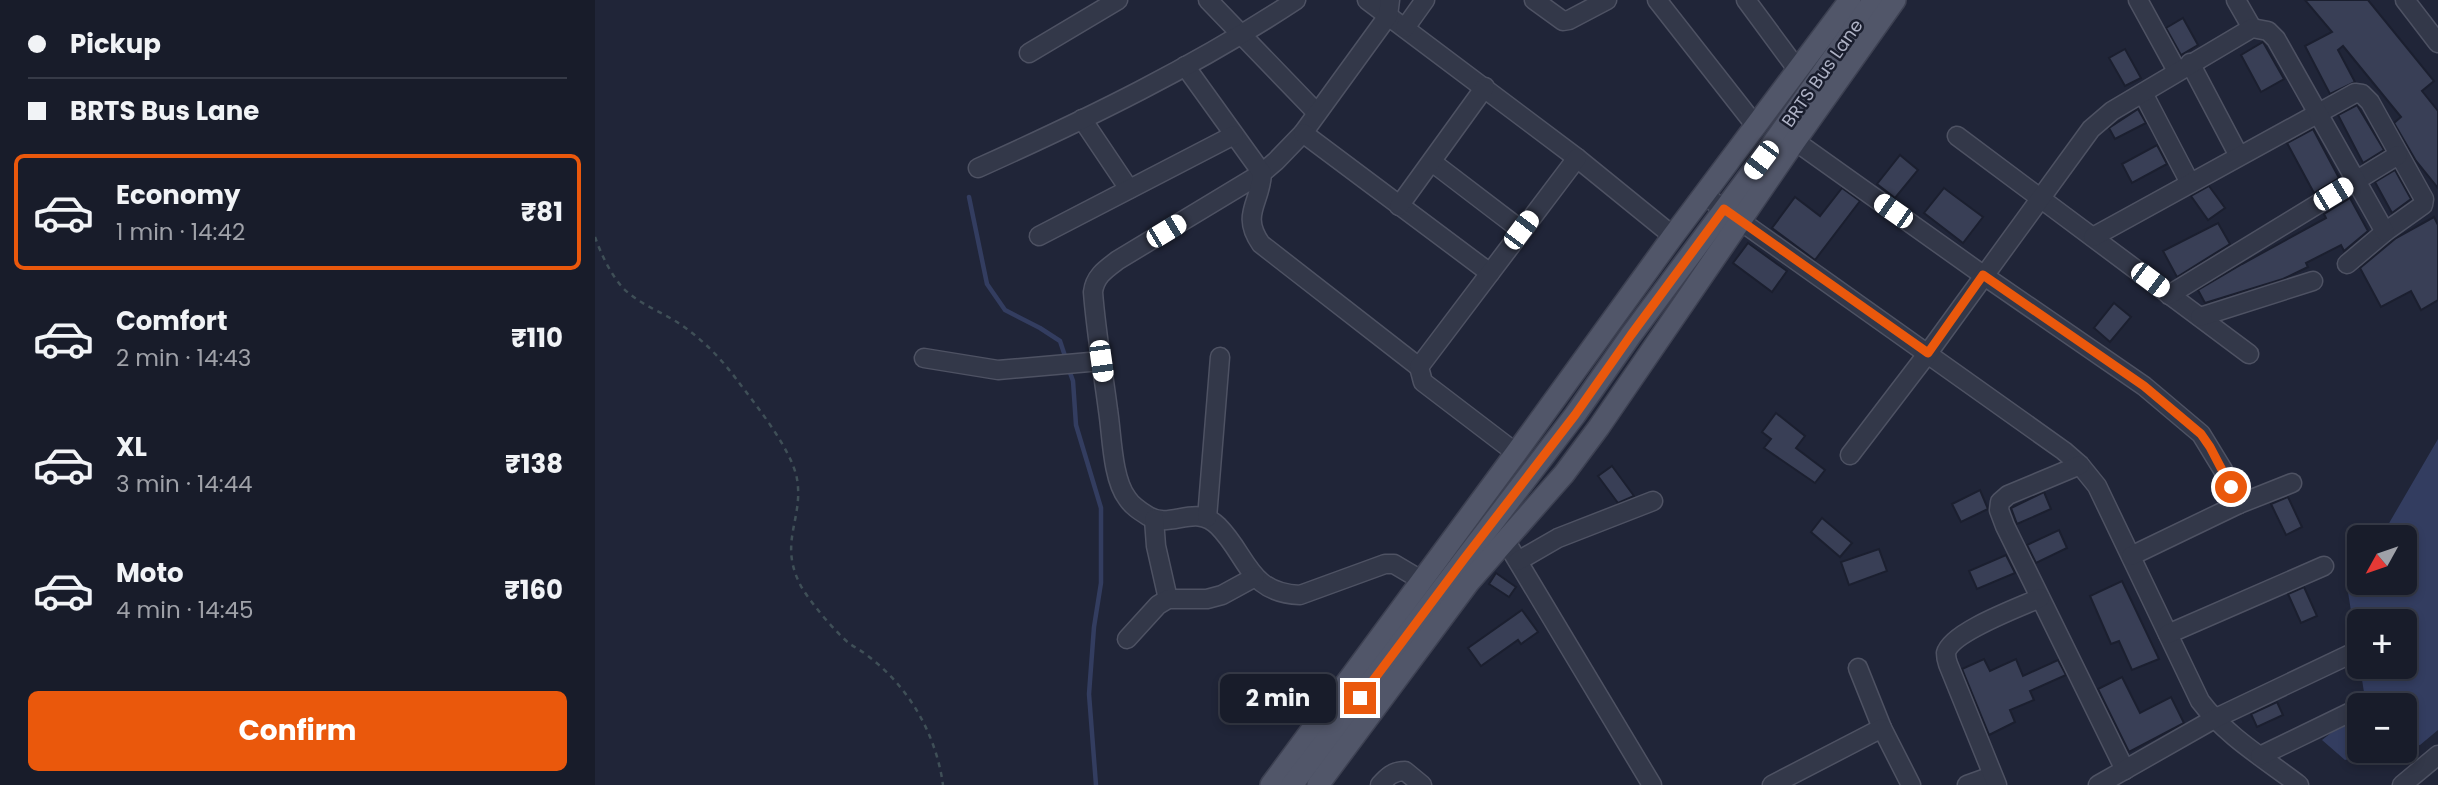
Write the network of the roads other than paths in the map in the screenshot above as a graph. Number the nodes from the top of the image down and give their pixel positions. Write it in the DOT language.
graph roads {
  1 [pos="1118,0"];
  2 [pos="1296,0"];
  3 [pos="1367,0"];
  4 [pos="1425,0"];
  5 [pos="1534,0"];
  6 [pos="1607,0"];
  7 [pos="1657,0"];
  8 [pos="1747,0"];
  9 [pos="1850,0"];
  10 [pos="1874,0"];
  11 [pos="1895,0"];
  12 [pos="2138,0"];
  13 [pos="2236,0"];
  14 [pos="2405,0"];
  15 [pos="1219,3"];
  16 [pos="1389,8"];
  17 [pos="1405,28"];
  18 [pos="2252,28"];
  19 [pos="1242,35"];
  20 [pos="2438,43"];
  21 [pos="1030,53"];
  22 [pos="1185,66"];
  23 [pos="2184,67"];
  24 [pos="1797,69"];
  25 [pos="1485,87"];
  26 [pos="2143,93"];
  27 [pos="2319,112"];
  28 [pos="1317,113"];
  29 [pos="1082,119"];
  30 [pos="1755,125"];
  31 [pos="1303,133"];
  32 [pos="1234,135"];
  33 [pos="1957,136"];
  34 [pos="1795,141"];
  35 [pos="2398,155"];
  36 [pos="2239,156"];
  37 [pos="1577,158"];
  38 [pos="1432,162"];
  39 [pos="978,168"];
  40 [pos="1262,173"];
  41 [pos="2357,180"];
  42 [pos="2190,183"];
  43 [pos="1129,189"];
  44 [pos="1704,195"];
  45 [pos="2040,197"];
  46 [pos="1399,206"];
  47 [pos="1732,215"];
  48 [pos="1521,230"];
  49 [pos="2385,232"];
  50 [pos="1039,236"];
  51 [pos="1673,236"];
  52 [pos="2093,237"];
  53 [pos="2347,264"];
  54 [pos="1490,273"];
  55 [pos="1983,275"];
  56 [pos="2313,281"];
  57 [pos="2169,295"];
  58 [pos="2200,317"];
  59 [pos="1928,353"];
  60 [pos="2249,355"];
  61 [pos="1220,357"];
  62 [pos="925,358"];
  63 [pos="1101,361"];
  64 [pos="1419,367"];
  65 [pos="1516,453"];
  66 [pos="1850,455"];
  67 [pos="2081,465"];
  68 [pos="2292,483"];
  69 [pos="1653,501"];
  70 [pos="2239,505"];
  71 [pos="1207,518"];
  72 [pos="1154,519"];
  73 [pos="1505,540"];
  74 [pos="2131,556"];
  75 [pos="1518,561"];
  76 [pos="2324,566"];
  77 [pos="1255,578"];
  78 [pos="1421,580"];
  79 [pos="2040,598"];
  80 [pos="1168,599"];
  81 [pos="2168,634"];
  82 [pos="1127,639"];
  83 [pos="2347,656"];
  84 [pos="1858,668"];
  85 [pos="2347,714"];
  86 [pos="2214,719"];
  87 [pos="1882,729"];
  88 [pos="2438,755"];
  89 [pos="2260,756"];
  90 [pos="2113,779"];
  91 [pos="1994,780"];
  92 [pos="1271,785"];
  93 [pos="1292,785"];
  94 [pos="1318,785"];
  95 [pos="1380,785"];
  96 [pos="1422,785"];
  97 [pos="1652,785"];
  98 [pos="1772,785"];
  99 [pos="1911,785"];
  100 [pos="1967,785"];
  101 [pos="2299,785"];
  102 [pos="2402,785"];
  1 -- 21 [label="street"];
  2 -- 19 [label="street"];
  3 -- 16 [label="street"];
  4 -- 17 [label="street"];
  5 -- 6 [label="street"];
  7 -- 30 [label="street"];
  8 -- 24 [label="street"];
  9 -- 24 [label="main road"];
  10 -- 47 [label="main road, BRTS Bus Lane"];
  11 -- 34 [label="main road"];
  12 -- 23 [label="street"];
  13 -- 18 [label="street"];
  14 -- 20 [label="street"];
  15 -- 19 [label="street"];
  16 -- 17 [label="street"];
  16 -- 28 [label="street"];
  17 -- 25 [label="street"];
  18 -- 23 [label="street"];
  18 -- 27 [label="street"];
  19 -- 22 [label="street"];
  19 -- 28 [label="street"];
  22 -- 29 [label="street"];
  22 -- 32 [label="street"];
  23 -- 26 [label="street"];
  23 -- 36 [label="street"];
  24 -- 30 [label="main road"];
  25 -- 37 [label="street"];
  25 -- 38 [label="street"];
  26 -- 42 [label="street"];
  26 -- 45 [label="street"];
  27 -- 35 [label="street"];
  27 -- 36 [label="street"];
  27 -- 41 [label="street"];
  28 -- 31 [label="street"];
  29 -- 39 [label="street"];
  29 -- 43 [label="street"];
  30 -- 44 [label="main road"];
  31 -- 40 [label="street"];
  31 -- 46 [label="street"];
  32 -- 40 [label="street"];
  32 -- 43 [label="street"];
  33 -- 45 [label="street"];
  34 -- 47 [label="main road"];
  34 -- 55 [label="street"];
  35 -- 41 [label="street"];
  35 -- 49 [label="street"];
  36 -- 42 [label="street"];
  37 -- 48 [label="street"];
  37 -- 51 [label="street"];
  38 -- 46 [label="street"];
  38 -- 48 [label="street"];
  40 -- 63 [label="street"];
  40 -- 64 [label="street"];
  41 -- 49 [label="street"];
  41 -- 57 [label="street"];
  42 -- 52 [label="street"];
  43 -- 50 [label="street"];
  44 -- 47 [label="street"];
  44 -- 51 [label="main road"];
  45 -- 52 [label="street"];
  45 -- 55 [label="street"];
  46 -- 54 [label="street"];
  47 -- 59 [label="street"];
  47 -- 73 [label="main road"];
  47 -- 93 [label="main road, BRTS Bus Lane"];
  48 -- 54 [label="street"];
  49 -- 53 [label="street"];
  51 -- 65 [label="main road"];
  52 -- 57 [label="street"];
  54 -- 64 [label="street"];
  55 -- 59 [label="street"];
  55 -- 70 [label="street"];
  56 -- 58 [label="street"];
  57 -- 58 [label="street"];
  58 -- 60 [label="street"];
  59 -- 66 [label="street"];
  59 -- 67 [label="street"];
  61 -- 71 [label="street"];
  62 -- 63 [label="street"];
  63 -- 72 [label="street"];
  64 -- 65 [label="street"];
  65 -- 78 [label="main road"];
  67 -- 74 [label="street"];
  67 -- 79 [label="street"];
  68 -- 70 [label="street"];
  69 -- 75 [label="street"];
  70 -- 74 [label="street"];
  71 -- 72 [label="street"];
  71 -- 77 [label="street"];
  72 -- 80 [label="street"];
  73 -- 75 [label="street"];
  73 -- 94 [label="main road"];
  74 -- 81 [label="street"];
  75 -- 97 [label="street"];
  76 -- 81 [label="street"];
  77 -- 78 [label="street"];
  77 -- 80 [label="street"];
  78 -- 92 [label="main road"];
  79 -- 90 [label="street"];
  79 -- 91 [label="street"];
  80 -- 82 [label="street"];
  81 -- 86 [label="street"];
  83 -- 86 [label="street"];
  84 -- 87 [label="street"];
  85 -- 89 [label="street"];
  86 -- 89 [label="street"];
  86 -- 90 [label="street"];
  87 -- 98 [label="street"];
  87 -- 99 [label="street"];
  88 -- 102 [label="street"];
  89 -- 101 [label="street"];
  91 -- 100 [label="street"];
  95 -- 96 [label="street"];
}
